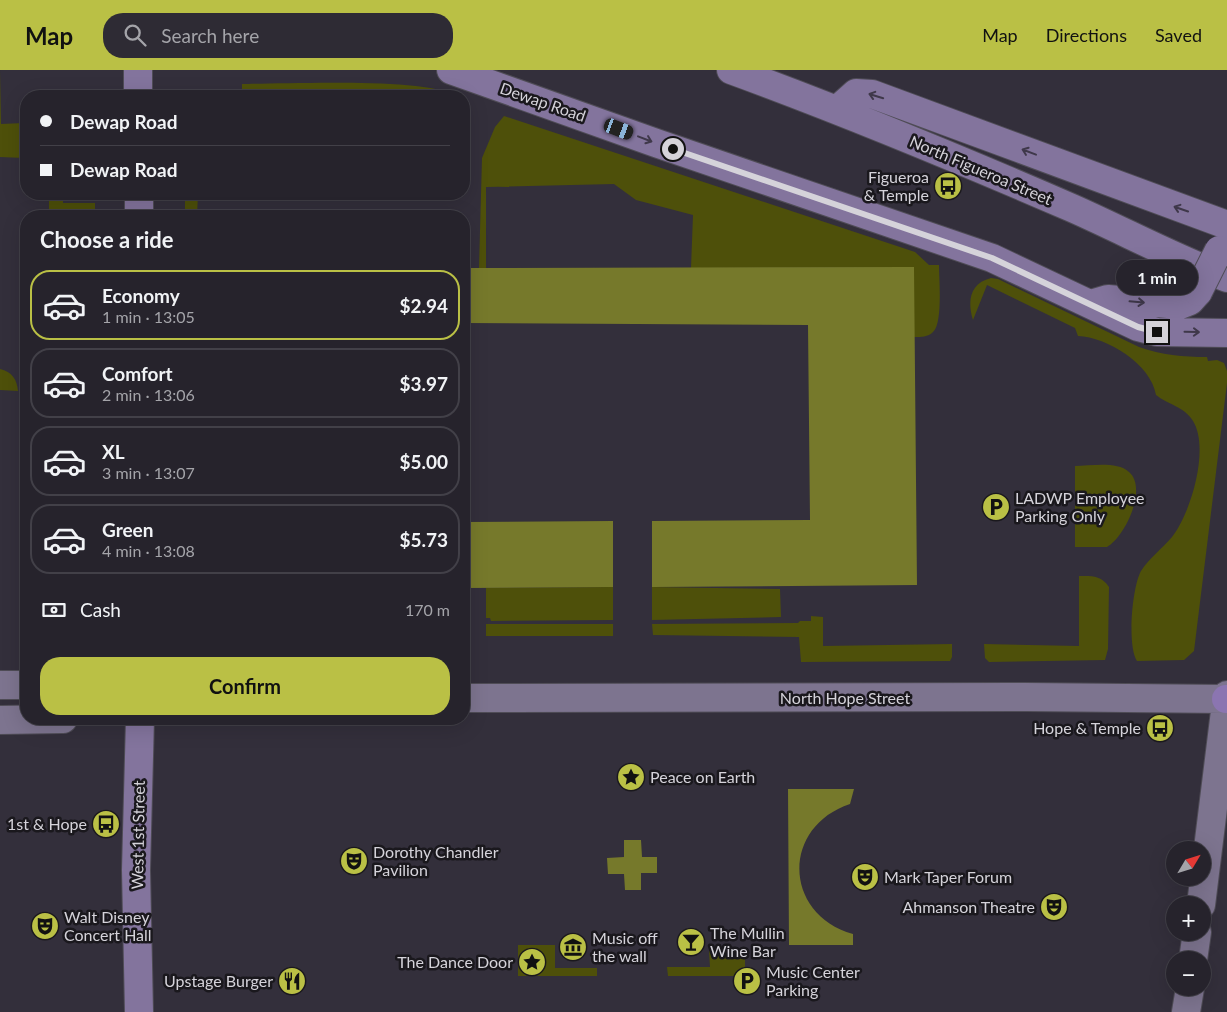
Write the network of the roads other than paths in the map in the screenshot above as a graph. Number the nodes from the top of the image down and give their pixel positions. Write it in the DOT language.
graph roads {
  1 [pos="138,70"];
  2 [pos="451,70"];
  3 [pos="731,70"];
  4 [pos="138,90"];
  5 [pos="838,110"];
  6 [pos="1220,232"];
  7 [pos="1227,278"];
  8 [pos="1089,304"];
  9 [pos="1227,333"];
  10 [pos="0,685"];
  11 [pos="20,685"];
  12 [pos="470,698"];
  13 [pos="1227,698"];
  14 [pos="0,720"];
  15 [pos="20,720"];
  16 [pos="140,725"];
  17 [pos="1202,896"];
  18 [pos="1189,996"];
  19 [pos="139,1012"];
  20 [pos="1186,1012"];
  1 -- 4 [label="main road"];
  2 -- 8 [label="main road, Dewap Road, one-way"];
  3 -- 5 [label="main road, North Figueroa Street"];
  6 -- 5 [label="main road, one-way"];
  5 -- 7 [label="main road, North Figueroa Street"];
  8 -- 6 [label="main road, one-way, bridge"];
  8 -- 9 [label="main road, Dewap Road, one-way"];
  10 -- 11 [label="main road"];
  12 -- 13 [label="main road, North Hope Street"];
  13 -- 17 [label="main road"];
  14 -- 15 [label="main road"];
  16 -- 19 [label="main road, West 1st Street"];
  18 -- 20 [label="main road"];
}
